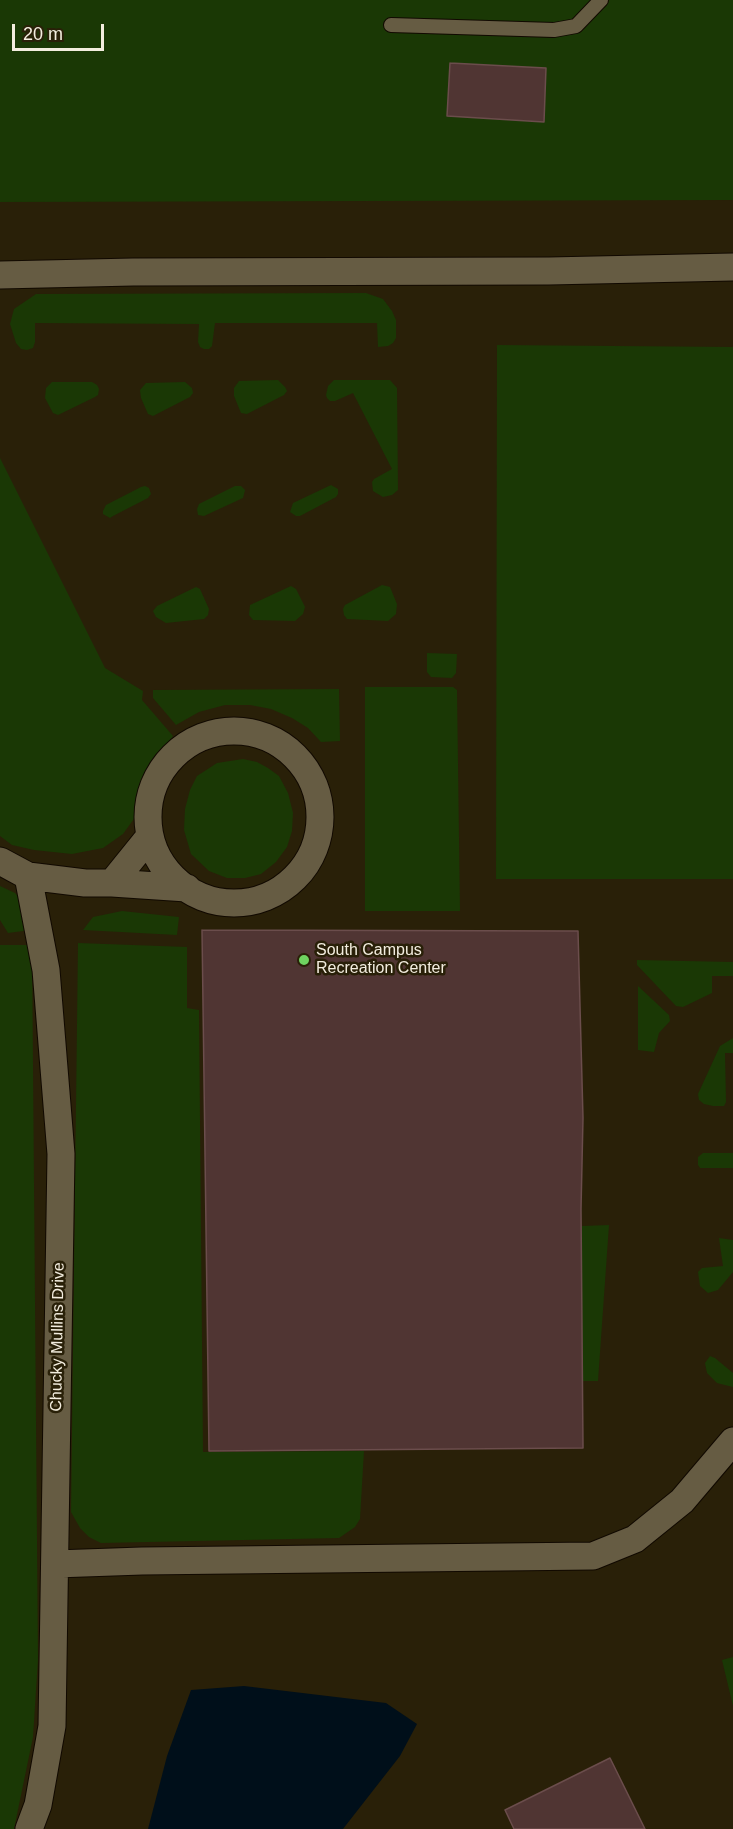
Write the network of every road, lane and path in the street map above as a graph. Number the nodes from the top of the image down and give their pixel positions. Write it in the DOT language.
graph roads {
  1 [pos="601,0"];
  2 [pos="391,25"];
  3 [pos="733,267"];
  4 [pos="0,275"];
  5 [pos="150,836"];
  6 [pos="0,861"];
  7 [pos="28,876"];
  8 [pos="112,883"];
  9 [pos="188,888"];
  10 [pos="733,1441"];
  11 [pos="55,1564"];
  12 [pos="29,1829"];
  1 -- 2 [label="lane"];
  3 -- 4 [label="street"];
  5 -- 8 [label="street"];
  5 -- 9 [label="street"];
  5 -- 9 [label="street"];
  6 -- 7 [label="street"];
  7 -- 8 [label="street"];
  7 -- 11 [label="street, Chucky Mullins Drive"];
  8 -- 9 [label="street"];
  10 -- 11 [label="street"];
  11 -- 12 [label="street, Chucky Mullins Drive"];
}
